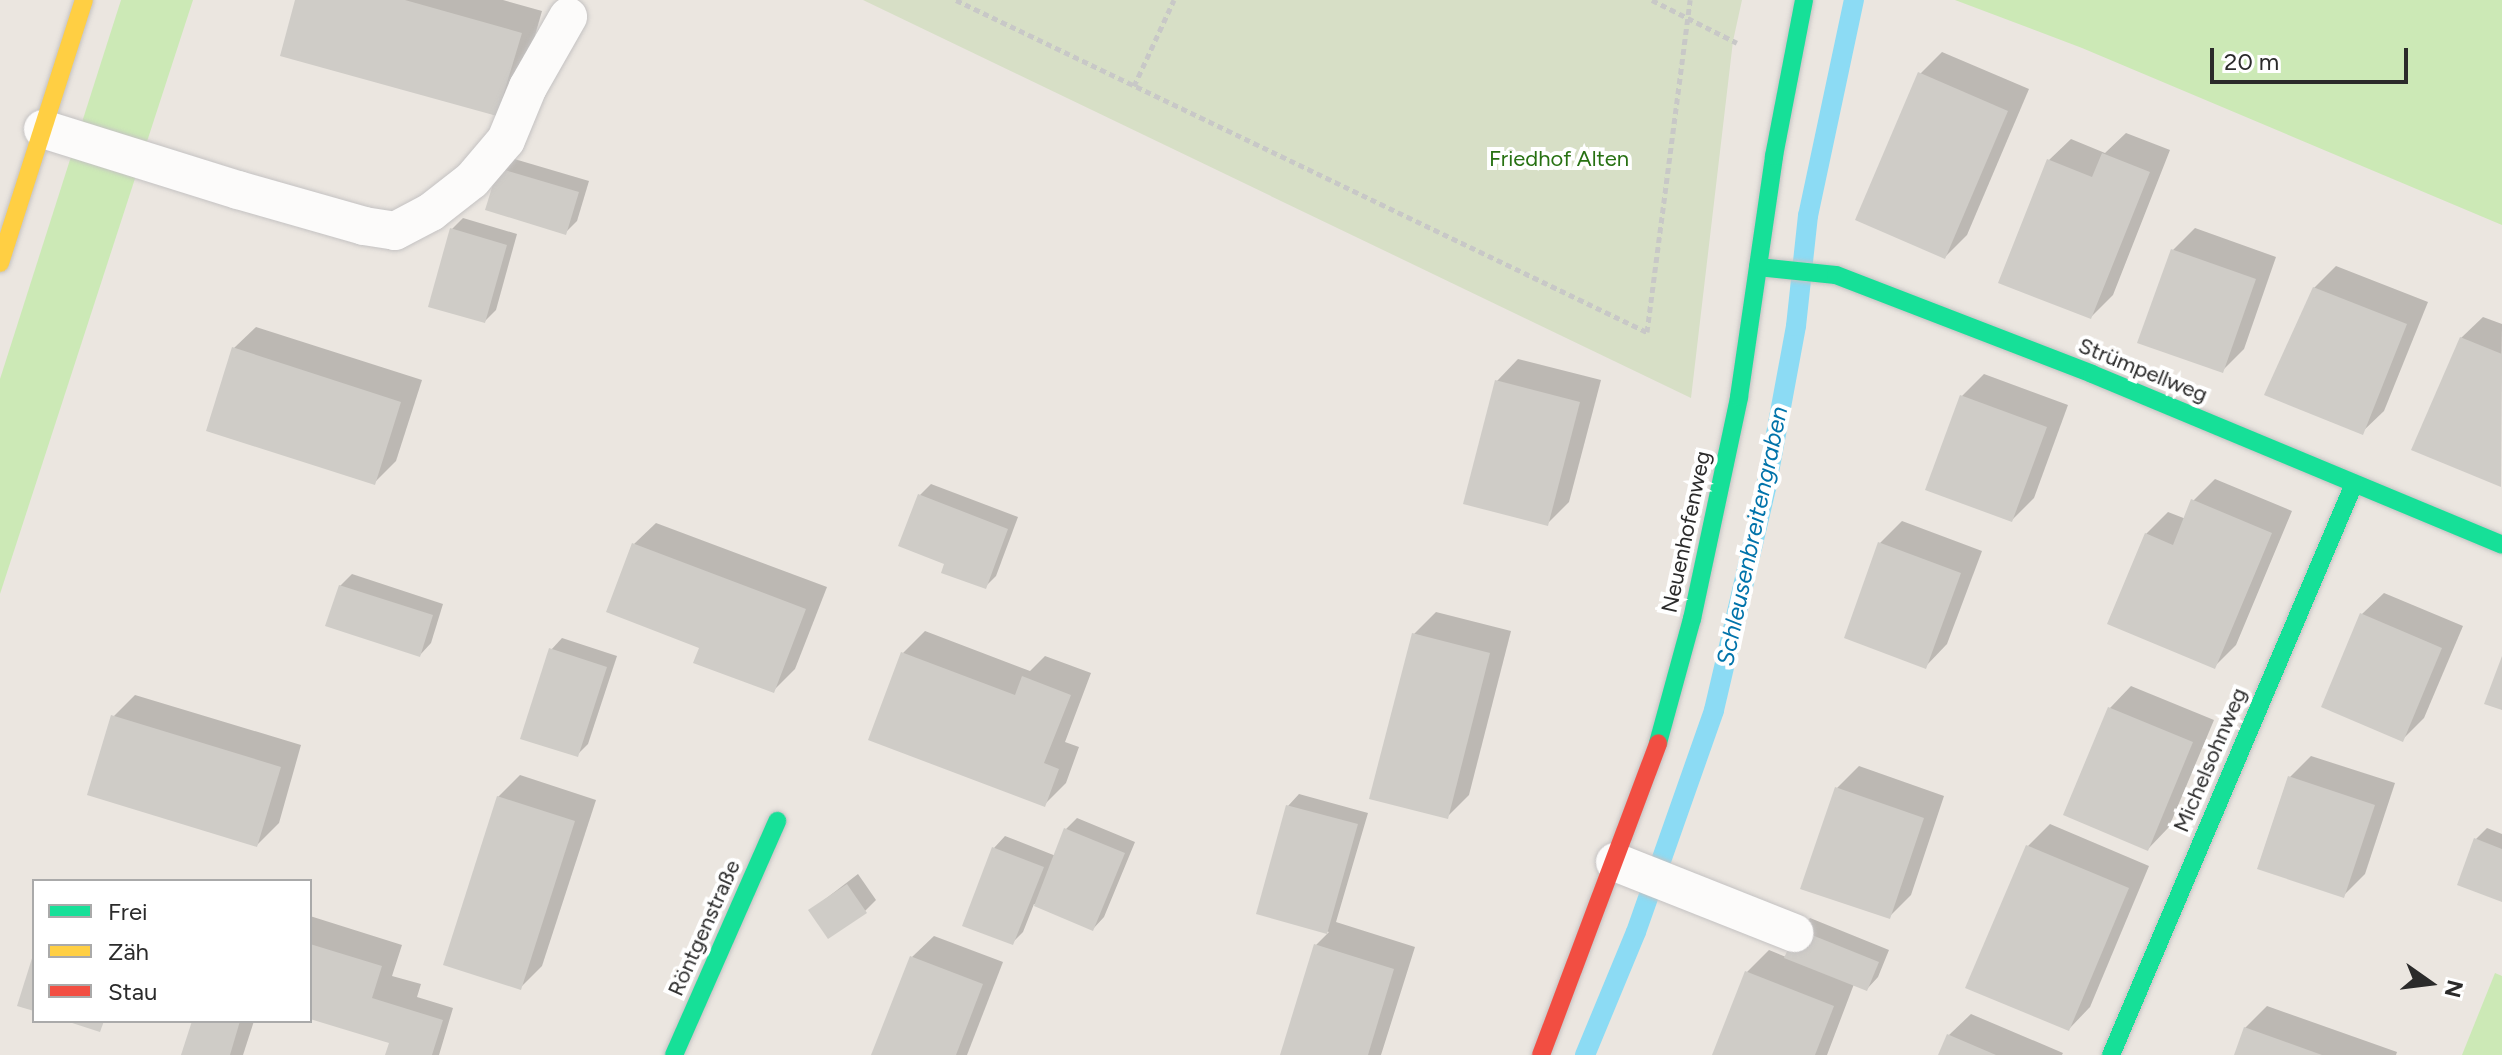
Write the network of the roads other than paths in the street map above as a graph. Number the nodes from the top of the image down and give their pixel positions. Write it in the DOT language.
graph roads {
  1 [pos="84,0"];
  2 [pos="1804,0"];
  3 [pos="568,17"];
  4 [pos="43,129"];
  5 [pos="0,263"];
  6 [pos="1758,267"];
  7 [pos="2354,484"];
  8 [pos="2502,545"];
  9 [pos="777,821"];
  10 [pos="1624,866"];
  11 [pos="1794,933"];
  12 [pos="674,1055"];
  13 [pos="1541,1055"];
  14 [pos="2111,1055"];
  1 -- 4 [label="street"];
  2 -- 6 [label="street, Neuenhofenweg"];
  3 -- 4 [label="lane"];
  4 -- 5 [label="street"];
  6 -- 7 [label="street, Strümpellweg"];
  6 -- 10 [label="street, Neuenhofenweg"];
  7 -- 8 [label="street, Strümpellweg"];
  7 -- 14 [label="street, Michelsohnweg"];
  9 -- 12 [label="street, Röntgenstraße"];
  10 -- 11 [label="lane"];
  10 -- 13 [label="street, Neuenhofenweg"];
}
